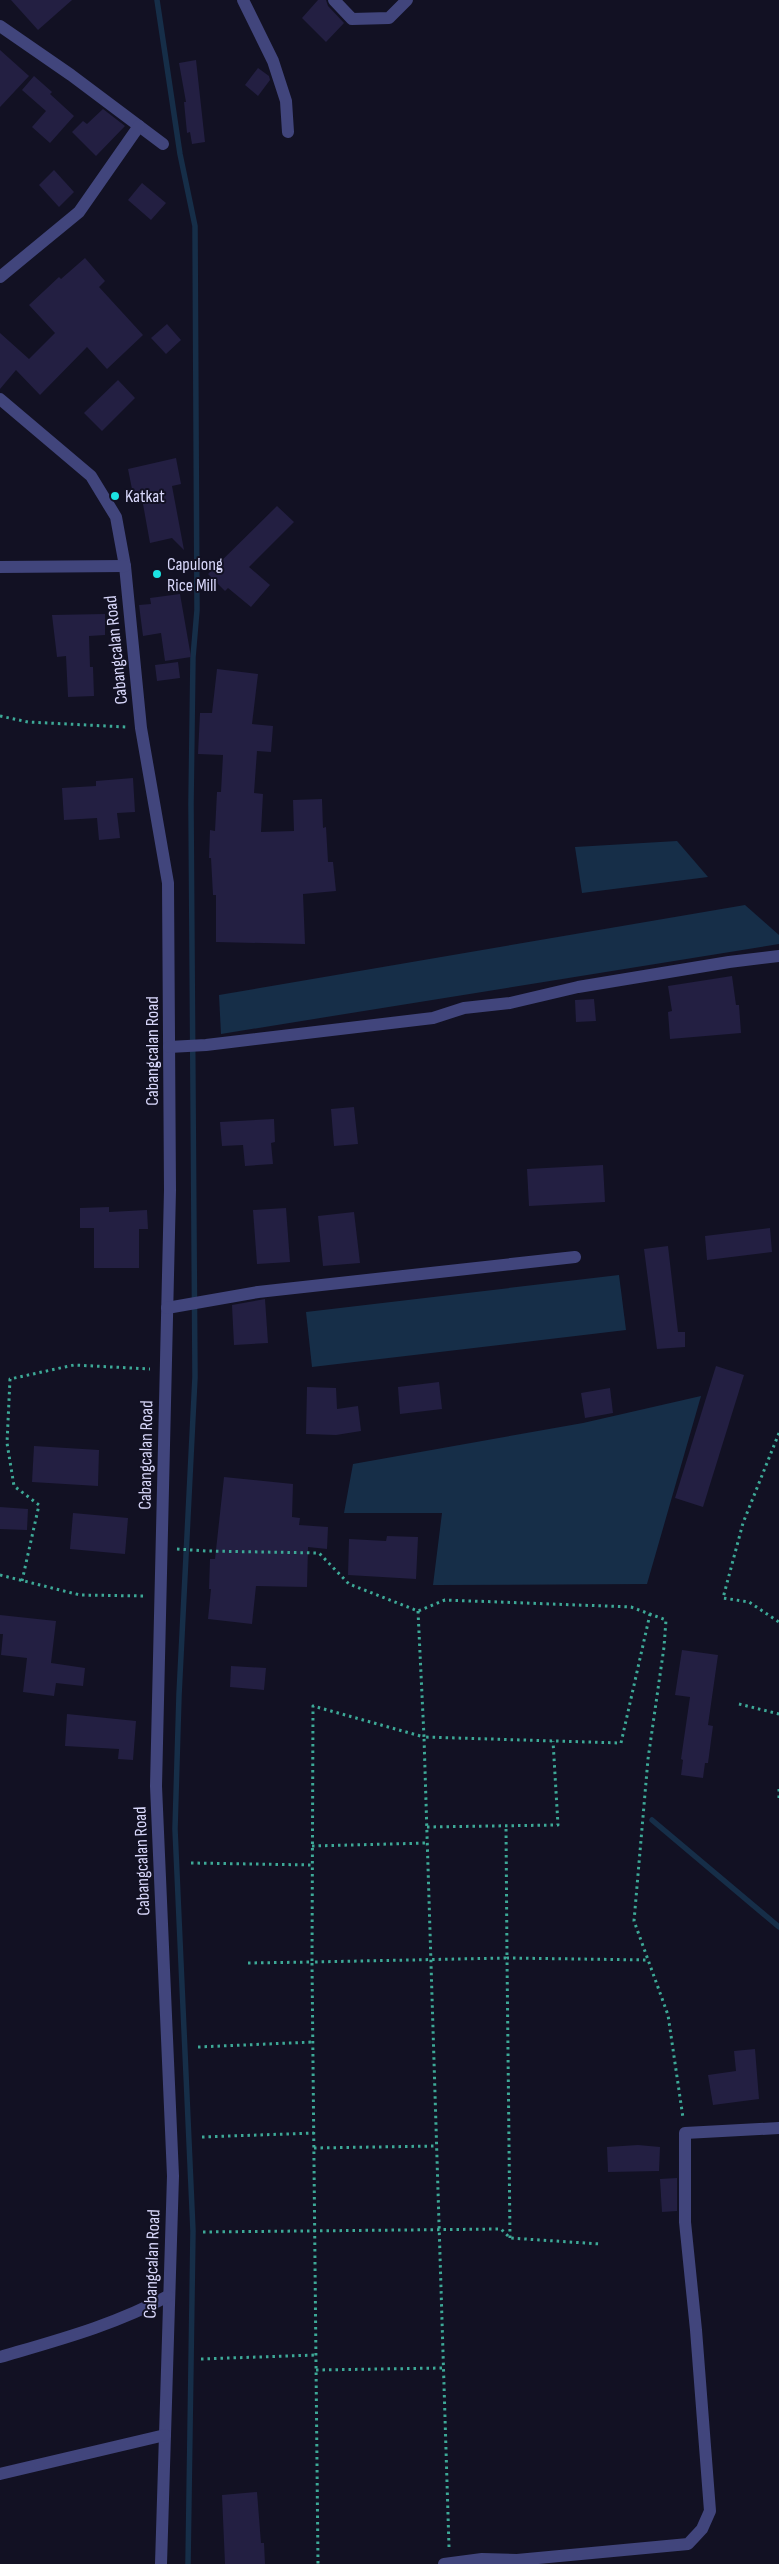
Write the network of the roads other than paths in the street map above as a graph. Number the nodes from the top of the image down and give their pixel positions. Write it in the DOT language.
graph roads {
  1 [pos="243,0"];
  2 [pos="334,0"];
  3 [pos="407,0"];
  4 [pos="0,26"];
  5 [pos="139,126"];
  6 [pos="288,132"];
  7 [pos="163,144"];
  8 [pos="0,277"];
  9 [pos="0,399"];
  10 [pos="126,566"];
  11 [pos="0,568"];
  12 [pos="779,956"];
  13 [pos="169,1047"];
  14 [pos="575,1257"];
  15 [pos="167,1308"];
  16 [pos="779,2128"];
  17 [pos="168,2296"];
  18 [pos="0,2357"];
  19 [pos="165,2435"];
  20 [pos="0,2474"];
  21 [pos="161,2564"];
  22 [pos="447,2564"];
  1 -- 6 [label="street"];
  2 -- 3 [label="street"];
  4 -- 5 [label="street"];
  5 -- 7 [label="street"];
  5 -- 8 [label="street"];
  9 -- 10 [label="street, Cabangcalan Road"];
  10 -- 11 [label="street"];
  10 -- 13 [label="street, Cabangcalan Road"];
  12 -- 13 [label="street"];
  13 -- 15 [label="street, Cabangcalan Road"];
  14 -- 15 [label="street"];
  15 -- 17 [label="street, Cabangcalan Road"];
  16 -- 22 [label="street"];
  17 -- 18 [label="street"];
  17 -- 19 [label="street, Cabangcalan Road"];
  19 -- 20 [label="street"];
  19 -- 21 [label="street, Cabangcalan Road"];
}
